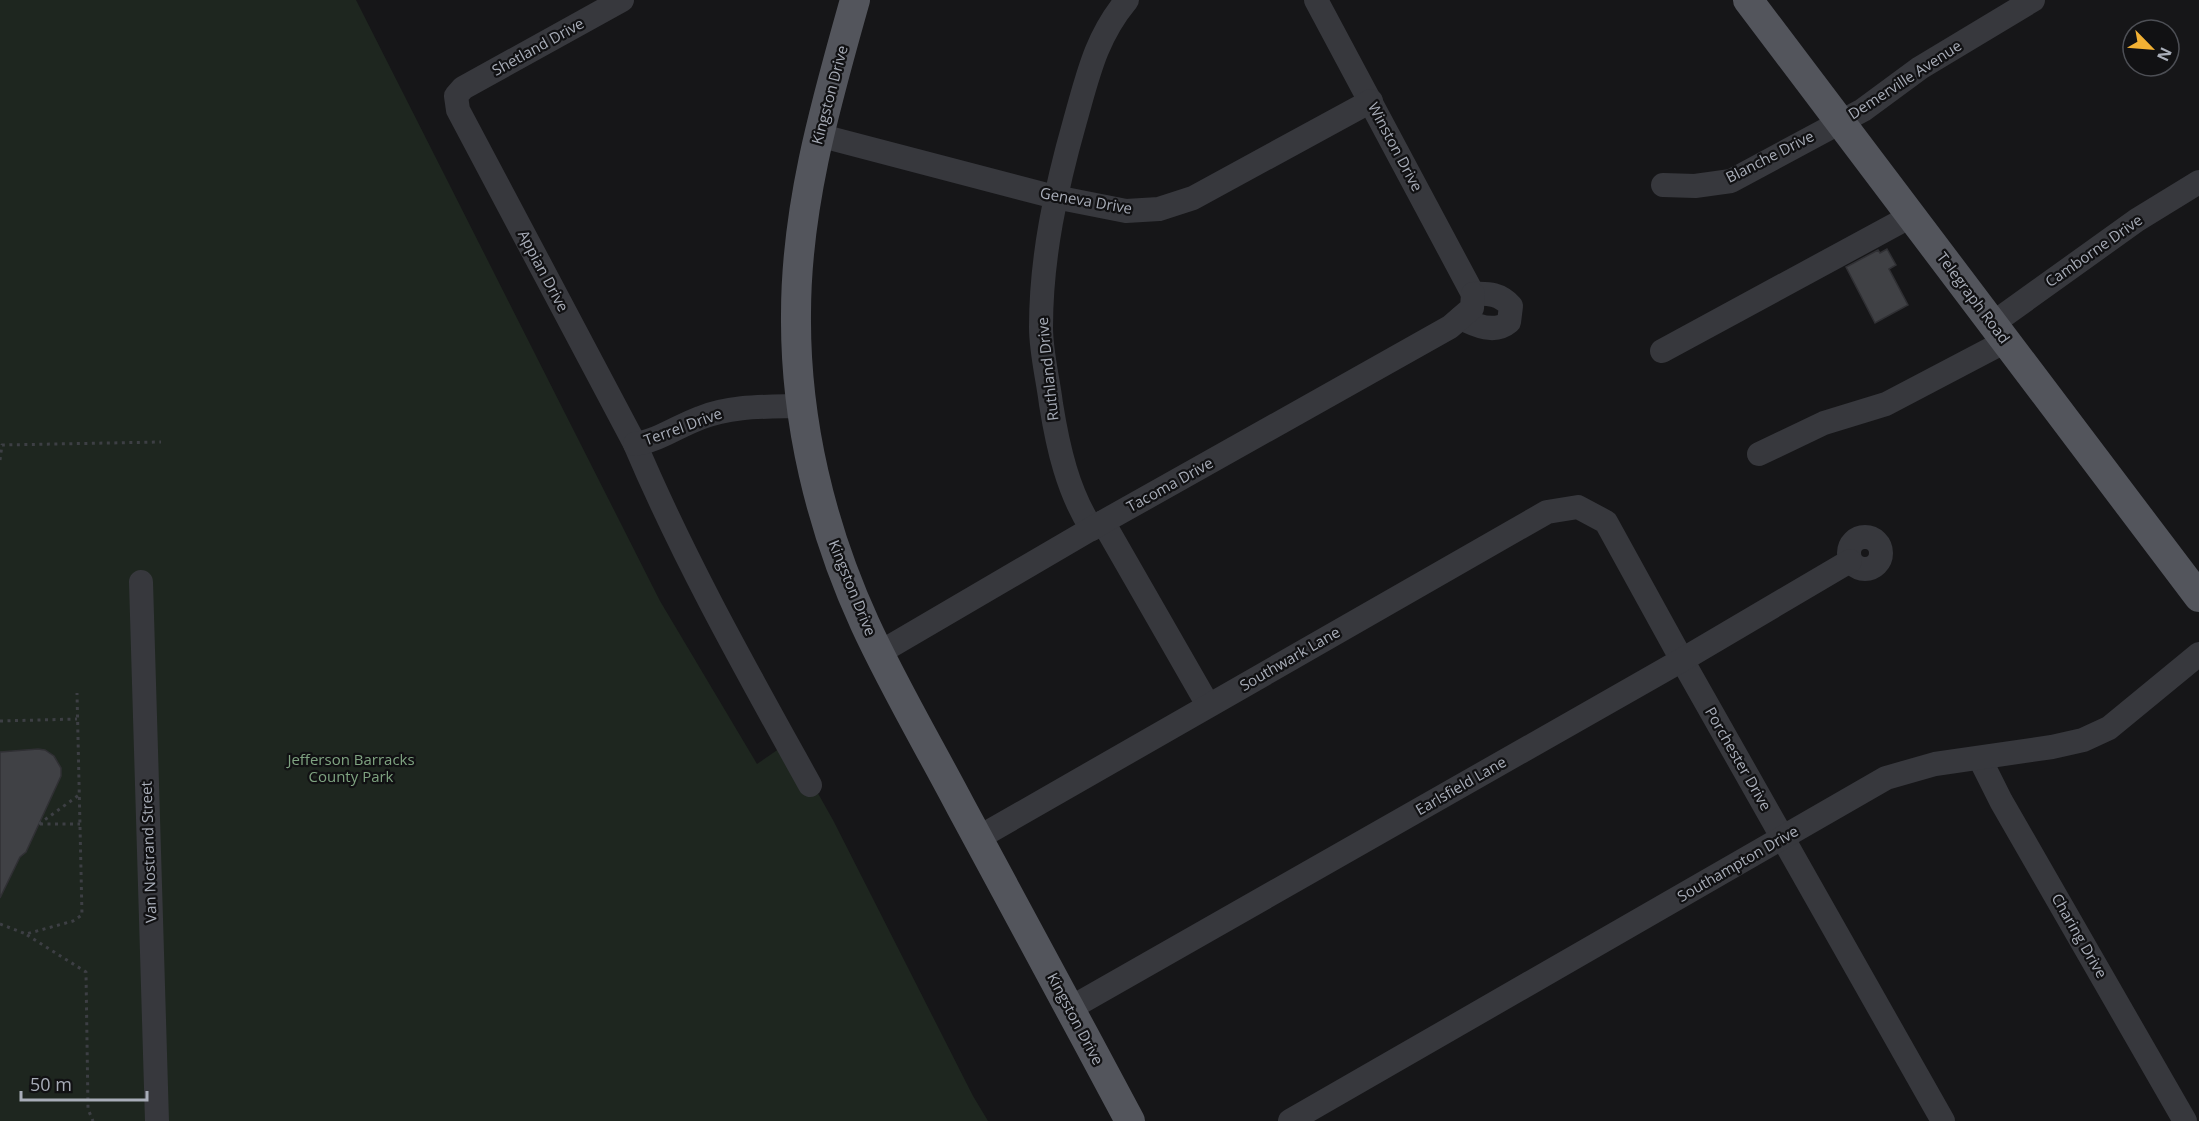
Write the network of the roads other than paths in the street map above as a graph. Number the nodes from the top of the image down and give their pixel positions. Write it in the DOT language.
graph roads {
  1 [pos="622,0"];
  2 [pos="1127,0"];
  3 [pos="1316,0"];
  4 [pos="1748,0"];
  5 [pos="2032,0"];
  6 [pos="847,2"];
  7 [pos="456,96"];
  8 [pos="1371,101"];
  9 [pos="1840,122"];
  10 [pos="818,135"];
  11 [pos="2199,182"];
  12 [pos="1663,185"];
  13 [pos="1055,197"];
  14 [pos="1911,216"];
  15 [pos="1473,294"];
  16 [pos="1461,318"];
  17 [pos="1999,333"];
  18 [pos="1662,351"];
  19 [pos="802,406"];
  20 [pos="635,444"];
  21 [pos="1758,454"];
  22 [pos="1606,522"];
  23 [pos="1098,526"];
  24 [pos="1850,561"];
  25 [pos="141,582"];
  26 [pos="2199,597"];
  27 [pos="879,653"];
  28 [pos="2199,654"];
  29 [pos="1682,660"];
  30 [pos="1208,705"];
  31 [pos="1980,759"];
  32 [pos="810,785"];
  33 [pos="978,838"];
  34 [pos="1783,838"];
  35 [pos="1070,1009"];
  36 [pos="2188,1116"];
  37 [pos="157,1121"];
  38 [pos="1130,1121"];
  39 [pos="1290,1121"];
  40 [pos="1943,1121"];
  1 -- 7 [label="street, Shetland Drive"];
  2 -- 13 [label="street, Ruthland Drive"];
  3 -- 8 [label="street, Winston Drive"];
  4 -- 9 [label="main road, Telegraph Road"];
  5 -- 9 [label="street, Demerville Avenue"];
  6 -- 10 [label="main road, Kingston Drive"];
  7 -- 20 [label="street, Appian Drive"];
  8 -- 13 [label="street, Geneva Drive"];
  8 -- 15 [label="street, Winston Drive"];
  9 -- 12 [label="street, Blanche Drive"];
  9 -- 14 [label="main road, Telegraph Road"];
  10 -- 13 [label="street, Geneva Drive"];
  10 -- 19 [label="main road, Kingston Drive"];
  11 -- 17 [label="street, Camborne Drive"];
  13 -- 23 [label="street, Ruthland Drive"];
  14 -- 17 [label="main road, Telegraph Road"];
  14 -- 18 [label="street"];
  15 -- 16 [label="street, Tacoma Drive"];
  15 -- 16 [label="street"];
  16 -- 23 [label="street, Tacoma Drive"];
  17 -- 21 [label="street, Camborne Drive"];
  17 -- 26 [label="main road, Telegraph Road"];
  19 -- 20 [label="street, Terrel Drive"];
  19 -- 27 [label="main road, Kingston Drive"];
  20 -- 32 [label="street, Appian Drive"];
  22 -- 29 [label="street, Porchester Drive"];
  22 -- 30 [label="street, Southwark Lane"];
  23 -- 27 [label="street, Tacoma Drive"];
  23 -- 30 [label="street, Ruthland Drive"];
  24 -- 29 [label="street, Earlsfield Lane"];
  25 -- 37 [label="street, Van Nostrand Street"];
  27 -- 33 [label="main road, Kingston Drive"];
  28 -- 31 [label="street, Southampton Drive"];
  29 -- 34 [label="street, Porchester Drive"];
  29 -- 35 [label="street, Earlsfield Lane"];
  30 -- 33 [label="street, Southwark Lane"];
  31 -- 34 [label="street, Southampton Drive"];
  31 -- 36 [label="street, Charing Drive"];
  33 -- 35 [label="main road, Kingston Drive"];
  34 -- 39 [label="street, Southampton Drive"];
  34 -- 40 [label="street, Porchester Drive"];
  35 -- 38 [label="main road, Kingston Drive"];
}
